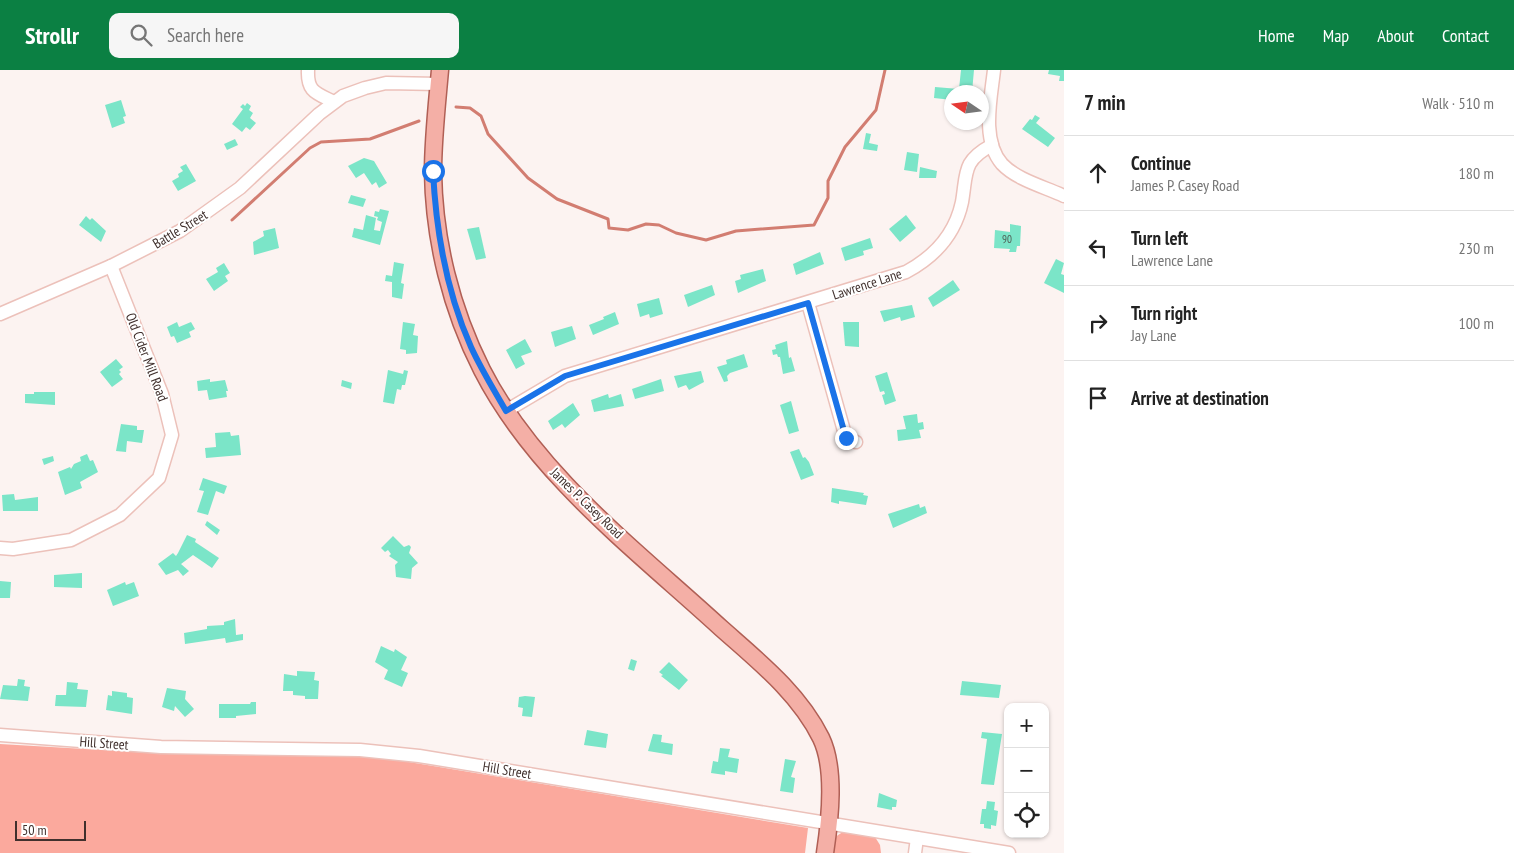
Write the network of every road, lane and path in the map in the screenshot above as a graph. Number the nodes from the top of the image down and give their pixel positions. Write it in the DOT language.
graph roads {
  1 [pos="308,70"];
  2 [pos="994,70"];
  3 [pos="440,77"];
  4 [pos="334,102"];
  5 [pos="992,145"];
  6 [pos="1064,196"];
  7 [pos="111,266"];
  8 [pos="808,303"];
  9 [pos="0,314"];
  10 [pos="506,411"];
  11 [pos="856,442"];
  12 [pos="0,548"];
  13 [pos="0,735"];
  14 [pos="829,824"];
  15 [pos="917,838"];
  16 [pos="825,853"];
  17 [pos="916,853"];
  18 [pos="1009,853"];
  1 -- 4 [label="street"];
  2 -- 5 [label="street"];
  3 -- 4 [label="street, Battle Street"];
  3 -- 10 [label="main road, James P. Casey Road"];
  4 -- 7 [label="street, Battle Street"];
  5 -- 6 [label="street"];
  5 -- 8 [label="street, Lawrence Lane"];
  7 -- 9 [label="street, Battle Street"];
  7 -- 12 [label="street, Old Cider Mill Road"];
  8 -- 10 [label="street, Lawrence Lane"];
  8 -- 11 [label="street"];
  10 -- 14 [label="main road, James P. Casey Road"];
  13 -- 14 [label="street, Hill Street"];
  14 -- 15 [label="street, Hill Street"];
  14 -- 16 [label="main road, James P. Casey Road"];
  15 -- 17 [label="street"];
  15 -- 18 [label="street, Hill Street"];
}
